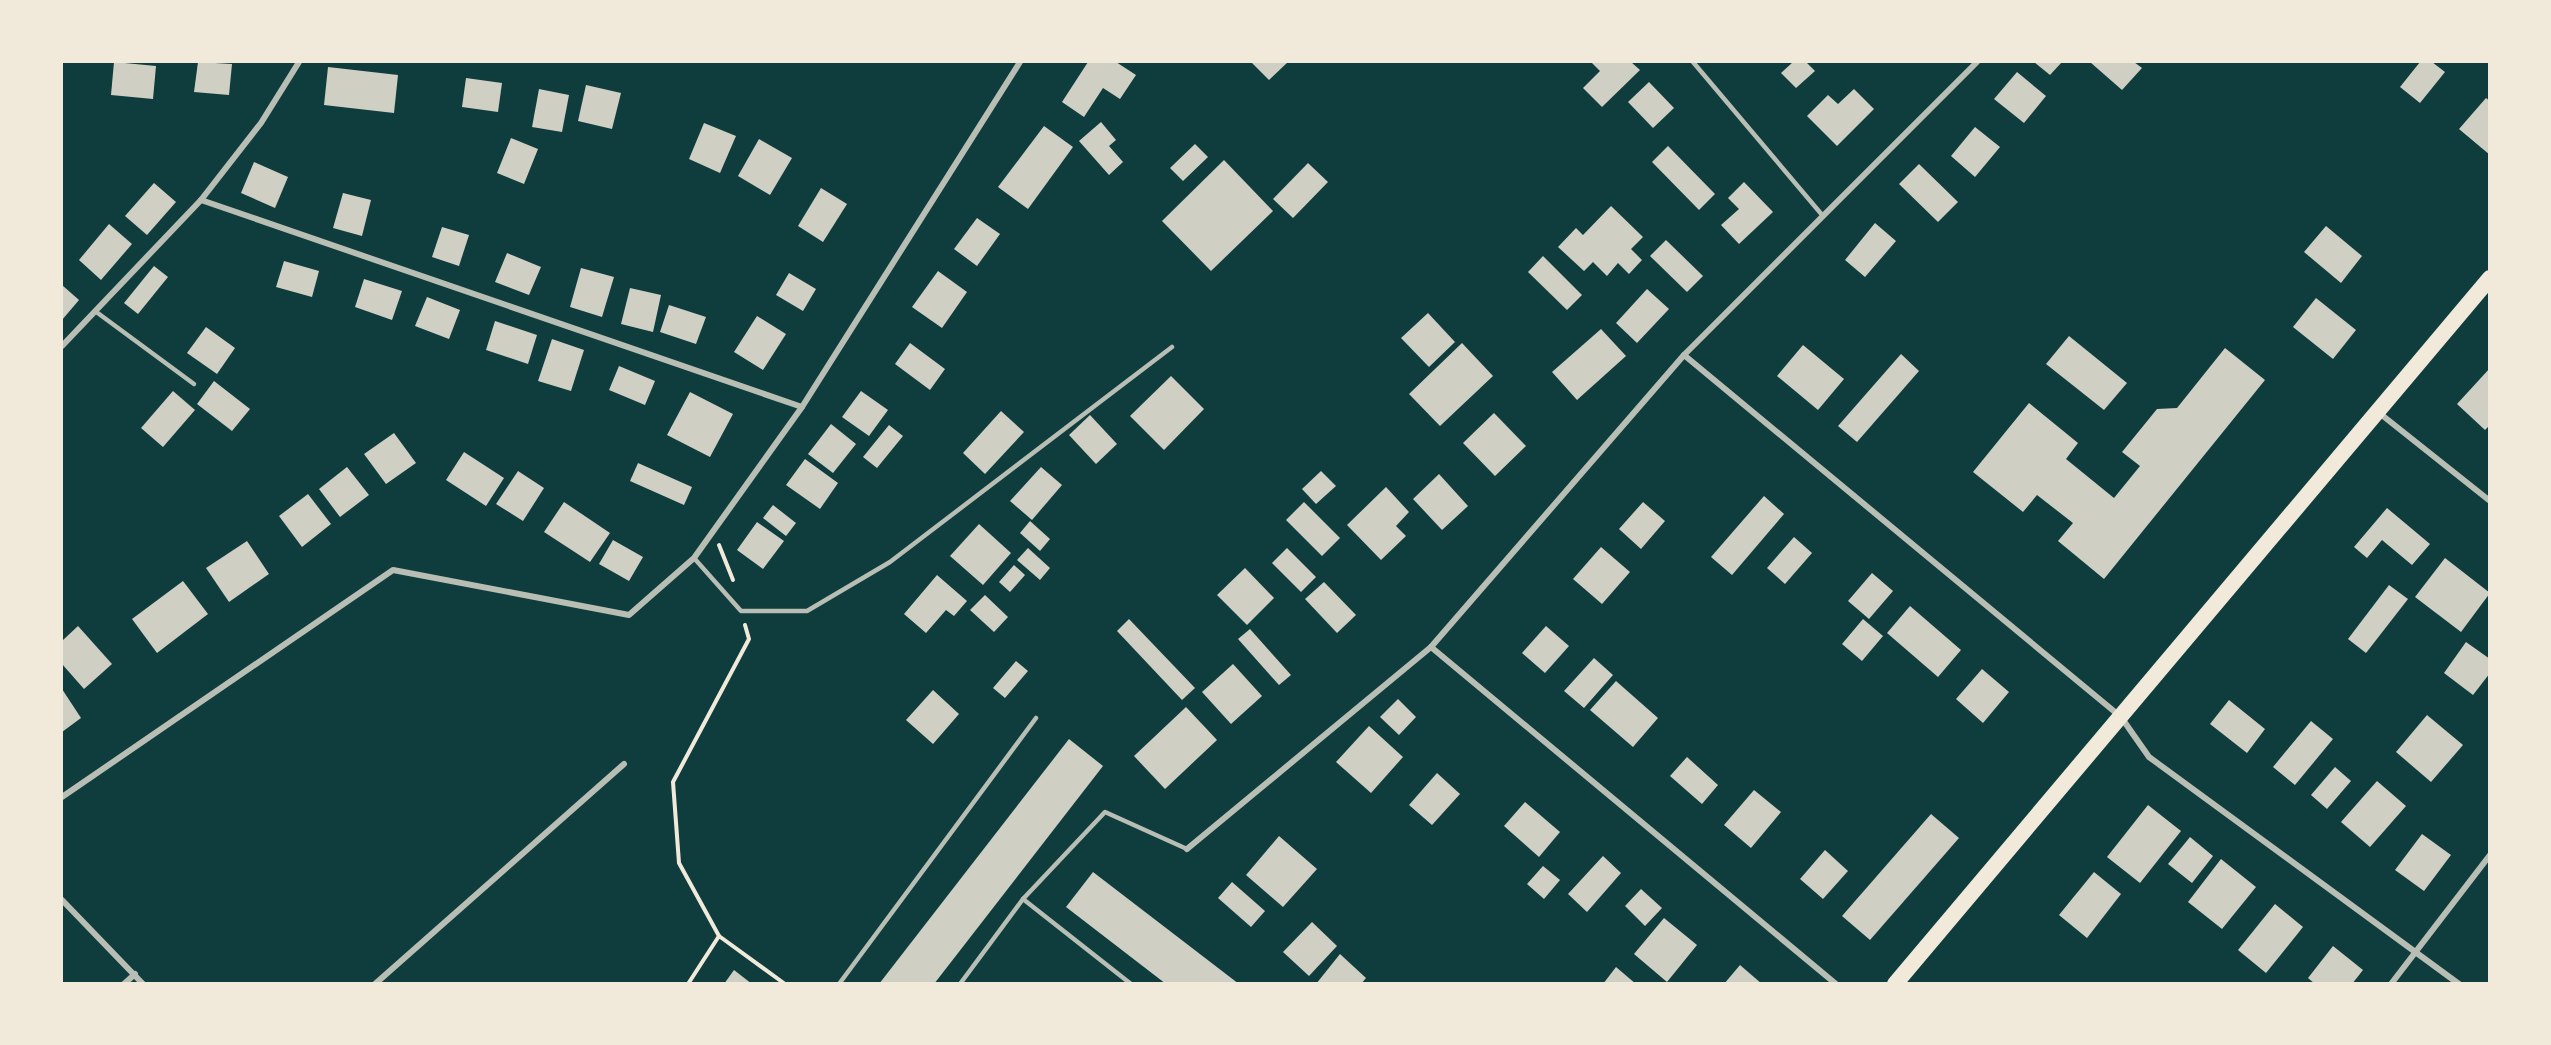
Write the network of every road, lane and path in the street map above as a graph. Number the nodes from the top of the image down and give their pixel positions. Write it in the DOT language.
graph roads {
  1 [pos="299,62"];
  2 [pos="1020,62"];
  3 [pos="1693,62"];
  4 [pos="1977,62"];
  5 [pos="201,200"];
  6 [pos="1823,216"];
  7 [pos="2490,278"];
  8 [pos="95,311"];
  9 [pos="62,346"];
  10 [pos="1172,347"];
  11 [pos="1684,355"];
  12 [pos="194,384"];
  13 [pos="802,408"];
  14 [pos="2378,411"];
  15 [pos="2490,501"];
  16 [pos="713,531"];
  17 [pos="694,558"];
  18 [pos="741,611"];
  19 [pos="1431,647"];
  20 [pos="2121,717"];
  21 [pos="1036,718"];
  22 [pos="624,764"];
  23 [pos="62,797"];
  24 [pos="1187,849"];
  25 [pos="2490,855"];
  26 [pos="62,900"];
  27 [pos="1023,900"];
  28 [pos="719,936"];
  29 [pos="2415,950"];
  30 [pos="135,975"];
  31 [pos="124,984"];
  32 [pos="143,984"];
  33 [pos="375,984"];
  34 [pos="688,984"];
  35 [pos="785,984"];
  36 [pos="839,984"];
  37 [pos="960,984"];
  38 [pos="1131,984"];
  39 [pos="1836,984"];
  40 [pos="1895,984"];
  41 [pos="2391,984"];
  42 [pos="2459,984"];
  1 -- 5 [label="street"];
  2 -- 13 [label="street"];
  3 -- 6 [label="lane"];
  4 -- 6 [label="street"];
  5 -- 8 [label="street"];
  5 -- 13 [label="street"];
  6 -- 11 [label="street"];
  7 -- 14 [label="highway"];
  8 -- 9 [label="street"];
  8 -- 12 [label="lane"];
  10 -- 18 [label="lane"];
  11 -- 19 [label="street"];
  11 -- 20 [label="street"];
  13 -- 16 [label="street"];
  14 -- 15 [label="street"];
  14 -- 20 [label="highway"];
  16 -- 17 [label="street"];
  16 -- 18 [label="path"];
  17 -- 18 [label="lane"];
  17 -- 23 [label="street"];
  18 -- 28 [label="path"];
  19 -- 24 [label="street"];
  19 -- 39 [label="street"];
  20 -- 29 [label="street"];
  20 -- 40 [label="highway"];
  21 -- 36 [label="lane"];
  22 -- 33 [label="street"];
  24 -- 27 [label="lane"];
  25 -- 29 [label="street"];
  26 -- 30 [label="street"];
  27 -- 37 [label="lane"];
  27 -- 38 [label="lane"];
  28 -- 34 [label="path"];
  28 -- 35 [label="path"];
  29 -- 41 [label="street"];
  29 -- 42 [label="street"];
  30 -- 31 [label="street"];
  30 -- 32 [label="street"];
}
